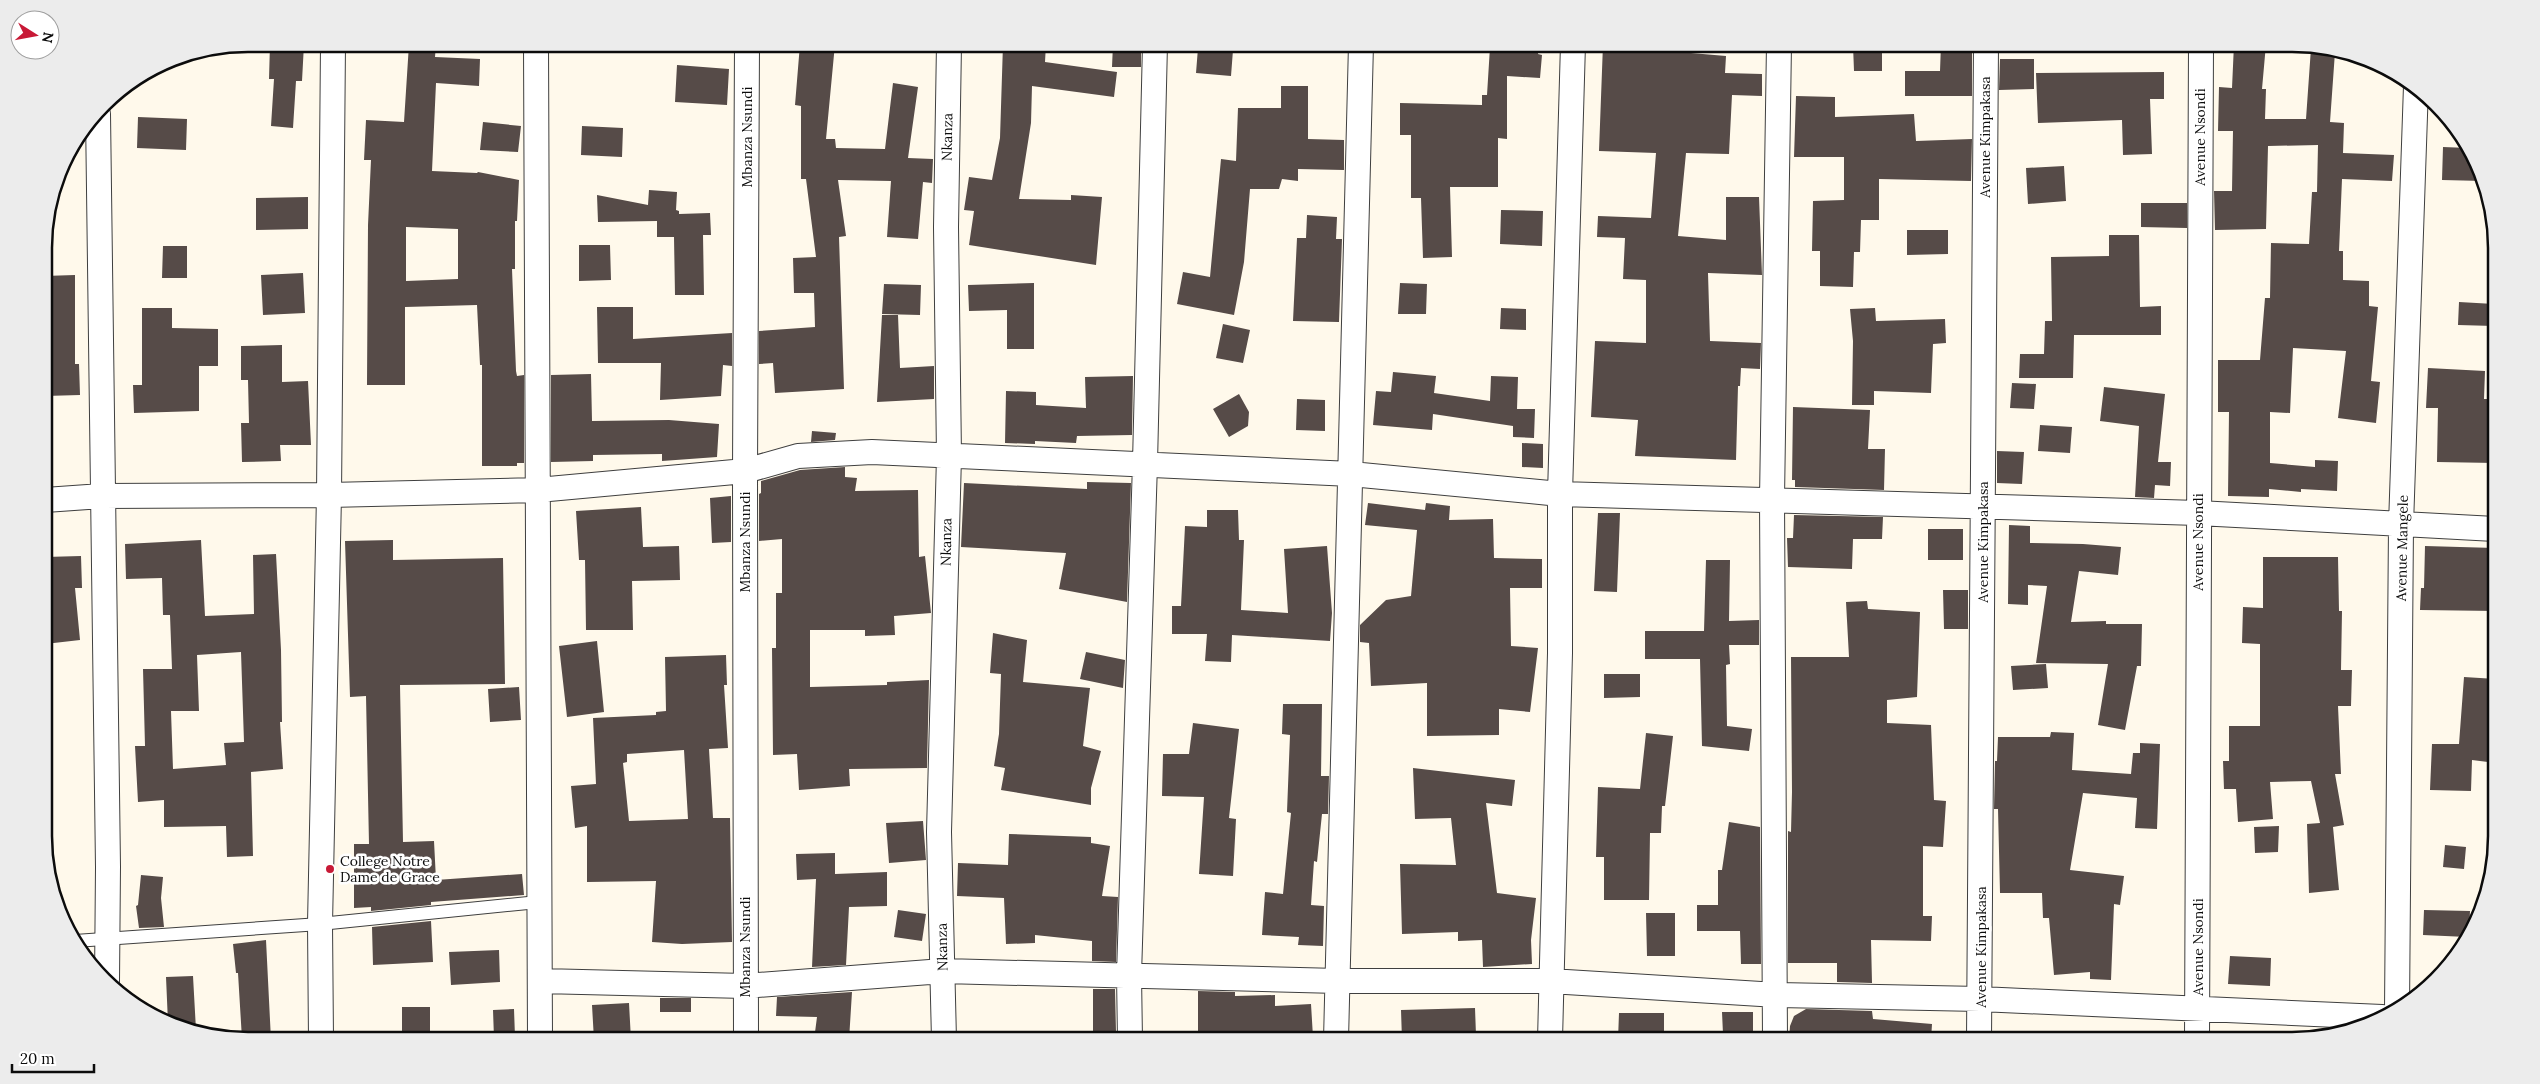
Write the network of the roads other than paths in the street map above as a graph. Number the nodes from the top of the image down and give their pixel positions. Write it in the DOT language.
graph roads {
  1 [pos="333,52"];
  2 [pos="536,52"];
  3 [pos="747,52"];
  4 [pos="948,52"];
  5 [pos="1155,52"];
  6 [pos="1361,52"];
  7 [pos="1573,52"];
  8 [pos="1779,52"];
  9 [pos="1986,52"];
  10 [pos="2200,52"];
  11 [pos="2416,97"];
  12 [pos="98,123"];
  13 [pos="949,456"];
  14 [pos="1145,463"];
  15 [pos="745,471"];
  16 [pos="1351,474"];
  17 [pos="538,490"];
  18 [pos="1560,494"];
  19 [pos="329,495"];
  20 [pos="102,496"];
  21 [pos="52,500"];
  22 [pos="1772,500"];
  23 [pos="1983,508"];
  24 [pos="2198,512"];
  25 [pos="2401,525"];
  26 [pos="2488,529"];
  27 [pos="538,902"];
  28 [pos="320,924"];
  29 [pos="107,937"];
  30 [pos="83,940"];
  31 [pos="107,971"];
  32 [pos="943,971"];
  33 [pos="1129,974"];
  34 [pos="541,981"];
  35 [pos="1338,981"];
  36 [pos="1550,981"];
  37 [pos="745,986"];
  38 [pos="1776,995"];
  39 [pos="1980,999"];
  40 [pos="2396,1001"];
  41 [pos="2198,1009"];
  42 [pos="2368,1016"];
  43 [pos="321,1032"];
  44 [pos="540,1032"];
  45 [pos="746,1032"];
  46 [pos="944,1032"];
  47 [pos="1130,1032"];
  48 [pos="1336,1032"];
  49 [pos="1550,1032"];
  50 [pos="1775,1032"];
  51 [pos="1979,1032"];
  52 [pos="2197,1032"];
  1 -- 19 [label="street"];
  2 -- 17 [label="street"];
  3 -- 15 [label="street, Mbanza Nsundi"];
  4 -- 13 [label="street, Nkanza"];
  5 -- 14 [label="street"];
  6 -- 16 [label="street"];
  7 -- 18 [label="street"];
  8 -- 22 [label="street"];
  9 -- 23 [label="street, Avenue Kimpakasa"];
  10 -- 24 [label="street, Avenue Nsondi"];
  11 -- 25 [label="street, Avenue Mangele"];
  12 -- 20 [label="street"];
  13 -- 14 [label="street"];
  13 -- 15 [label="street"];
  13 -- 32 [label="street, Nkanza"];
  14 -- 16 [label="street"];
  14 -- 33 [label="street"];
  15 -- 17 [label="street"];
  15 -- 37 [label="street, Mbanza Nsundi"];
  16 -- 18 [label="street"];
  16 -- 35 [label="street"];
  17 -- 19 [label="street"];
  17 -- 27 [label="street"];
  18 -- 22 [label="street"];
  18 -- 36 [label="street"];
  19 -- 20 [label="street"];
  19 -- 28 [label="street"];
  20 -- 21 [label="street"];
  20 -- 29 [label="street"];
  22 -- 23 [label="street"];
  22 -- 38 [label="street"];
  23 -- 24 [label="street"];
  23 -- 39 [label="street, Avenue Kimpakasa"];
  24 -- 25 [label="street"];
  24 -- 41 [label="street, Avenue Nsondi"];
  25 -- 26 [label="street"];
  25 -- 40 [label="street, Avenue Mangele"];
  27 -- 28 [label="lane"];
  27 -- 34 [label="street"];
  28 -- 29 [label="lane"];
  28 -- 43 [label="street"];
  29 -- 30 [label="lane"];
  29 -- 31 [label="street"];
  32 -- 33 [label="street"];
  32 -- 37 [label="street"];
  32 -- 46 [label="street, Nkanza"];
  33 -- 35 [label="street"];
  33 -- 47 [label="street"];
  34 -- 37 [label="street"];
  34 -- 44 [label="street"];
  35 -- 36 [label="street"];
  35 -- 48 [label="street"];
  36 -- 38 [label="street"];
  36 -- 49 [label="street"];
  37 -- 45 [label="street, Mbanza Nsundi"];
  38 -- 39 [label="street"];
  38 -- 50 [label="street"];
  39 -- 41 [label="street"];
  39 -- 51 [label="street, Avenue Kimpakasa"];
  41 -- 42 [label="street"];
  41 -- 52 [label="street, Avenue Nsondi"];
}
